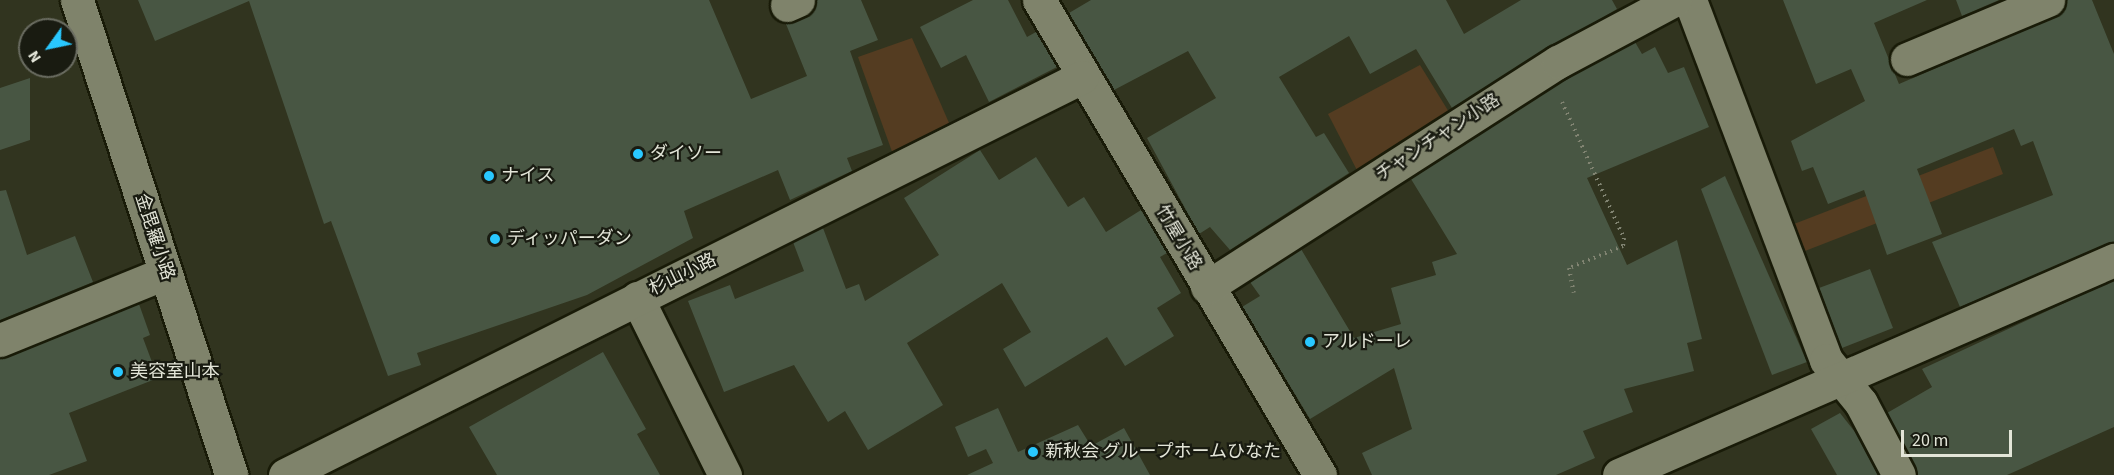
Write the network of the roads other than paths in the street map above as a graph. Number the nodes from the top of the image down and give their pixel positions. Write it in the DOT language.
graph roads {
  1 [pos="77,0"];
  2 [pos="1039,0"];
  3 [pos="1674,0"];
  4 [pos="1690,0"];
  5 [pos="2048,0"];
  6 [pos="1906,59"];
  7 [pos="1082,77"];
  8 [pos="2114,260"];
  9 [pos="165,273"];
  10 [pos="1207,287"];
  11 [pos="637,298"];
  12 [pos="0,340"];
  13 [pos="1841,378"];
  14 [pos="231,475"];
  15 [pos="285,475"];
  16 [pos="724,475"];
  17 [pos="1320,475"];
  18 [pos="1619,475"];
  19 [pos="1899,475"];
  1 -- 9 [label="street, 金毘羅小路"];
  2 -- 7 [label="street, 竹屋小路"];
  3 -- 10 [label="street, チャンチャン小路"];
  4 -- 13 [label="street"];
  5 -- 6 [label="street"];
  7 -- 10 [label="street, 竹屋小路"];
  7 -- 11 [label="street, 杉山小路"];
  8 -- 13 [label="street"];
  9 -- 12 [label="street"];
  9 -- 14 [label="street, 金毘羅小路"];
  10 -- 17 [label="street, 竹屋小路"];
  11 -- 15 [label="street, 杉山小路"];
  11 -- 16 [label="street"];
  13 -- 18 [label="street"];
  13 -- 19 [label="street"];
}
